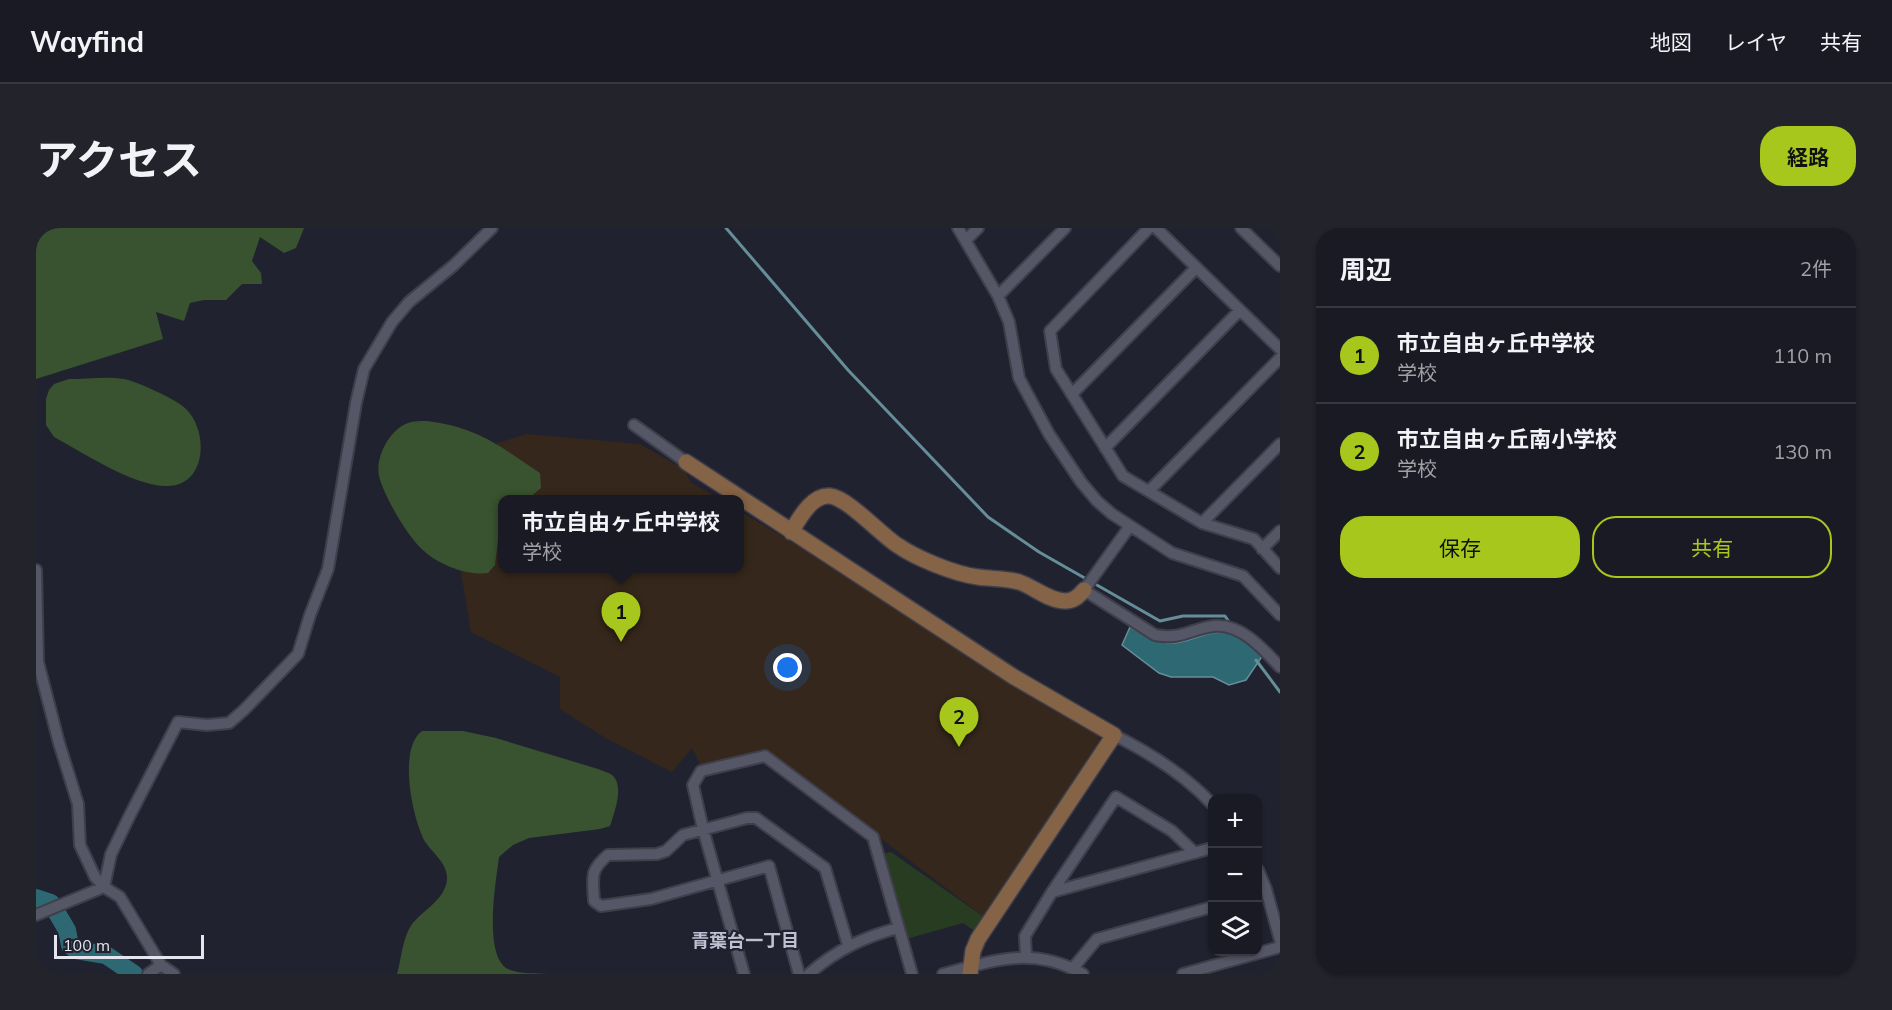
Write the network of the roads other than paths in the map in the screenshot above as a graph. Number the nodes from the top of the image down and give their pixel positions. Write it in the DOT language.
graph roads {
  1 [pos="492,228"];
  2 [pos="958,228"];
  3 [pos="978,228"];
  4 [pos="1065,228"];
  5 [pos="1149,228"];
  6 [pos="1156,228"];
  7 [pos="1243,229"];
  8 [pos="966,240"];
  9 [pos="1280,266"];
  10 [pos="1196,268"];
  11 [pos="998,297"];
  12 [pos="1240,310"];
  13 [pos="1280,349"];
  14 [pos="1280,358"];
  15 [pos="1072,394"];
  16 [pos="634,425"];
  17 [pos="1280,444"];
  18 [pos="1105,448"];
  19 [pos="686,462"];
  20 [pos="1149,491"];
  21 [pos="736,495"];
  22 [pos="744,500"];
  23 [pos="1202,524"];
  24 [pos="1130,526"];
  25 [pos="1280,531"];
  26 [pos="792,532"];
  27 [pos="1262,549"];
  28 [pos="1280,568"];
  29 [pos="36,570"];
  30 [pos="1084,590"];
  31 [pos="1280,615"];
  32 [pos="1280,668"];
  33 [pos="1114,735"];
  34 [pos="1208,800"];
  35 [pos="703,829"];
  36 [pos="1208,849"];
  37 [pos="1195,853"];
  38 [pos="717,880"];
  39 [pos="1262,881"];
  40 [pos="104,887"];
  41 [pos="1052,892"];
  42 [pos="1208,908"];
  43 [pos="36,915"];
  44 [pos="898,928"];
  45 [pos="1280,940"];
  46 [pos="848,945"];
  47 [pos="1280,947"];
  48 [pos="1262,950"];
  49 [pos="1026,956"];
  50 [pos="1237,956"];
  51 [pos="161,965"];
  52 [pos="970,970"];
  53 [pos="1078,971"];
  54 [pos="148,974"];
  55 [pos="174,974"];
  56 [pos="744,974"];
  57 [pos="800,974"];
  58 [pos="809,974"];
  59 [pos="912,974"];
  60 [pos="944,974"];
  61 [pos="1183,974"];
  1 -- 40 [label="street"];
  2 -- 8 [label="street"];
  3 -- 8 [label="street"];
  4 -- 11 [label="street"];
  5 -- 15 [label="street"];
  6 -- 10 [label="street"];
  7 -- 9 [label="street"];
  8 -- 11 [label="street"];
  10 -- 12 [label="street"];
  10 -- 15 [label="street"];
  11 -- 24 [label="street"];
  12 -- 13 [label="street"];
  12 -- 18 [label="street"];
  14 -- 20 [label="street"];
  15 -- 18 [label="street"];
  16 -- 19 [label="street"];
  17 -- 23 [label="street"];
  18 -- 20 [label="street"];
  19 -- 21 [label="street"];
  20 -- 23 [label="street"];
  22 -- 26 [label="street"];
  23 -- 27 [label="street"];
  24 -- 30 [label="street"];
  24 -- 31 [label="street"];
  25 -- 27 [label="street"];
  26 -- 30 [label="street"];
  26 -- 33 [label="street"];
  27 -- 28 [label="street"];
  29 -- 40 [label="street"];
  30 -- 32 [label="street"];
  33 -- 34 [label="street"];
  33 -- 52 [label="street"];
  35 -- 38 [label="street"];
  35 -- 38 [label="street"];
  35 -- 44 [label="street"];
  35 -- 46 [label="street"];
  36 -- 37 [label="street"];
  37 -- 41 [label="street"];
  37 -- 41 [label="street"];
  38 -- 56 [label="street"];
  38 -- 57 [label="street"];
  39 -- 45 [label="street"];
  40 -- 43 [label="street"];
  40 -- 51 [label="street"];
  41 -- 49 [label="street"];
  42 -- 53 [label="street"];
  44 -- 46 [label="street"];
  44 -- 59 [label="street"];
  46 -- 58 [label="street"];
  47 -- 48 [label="street"];
  49 -- 52 [label="street"];
  49 -- 53 [label="street"];
  50 -- 61 [label="street"];
  51 -- 54 [label="street"];
  51 -- 55 [label="street"];
  52 -- 60 [label="street"];
}
